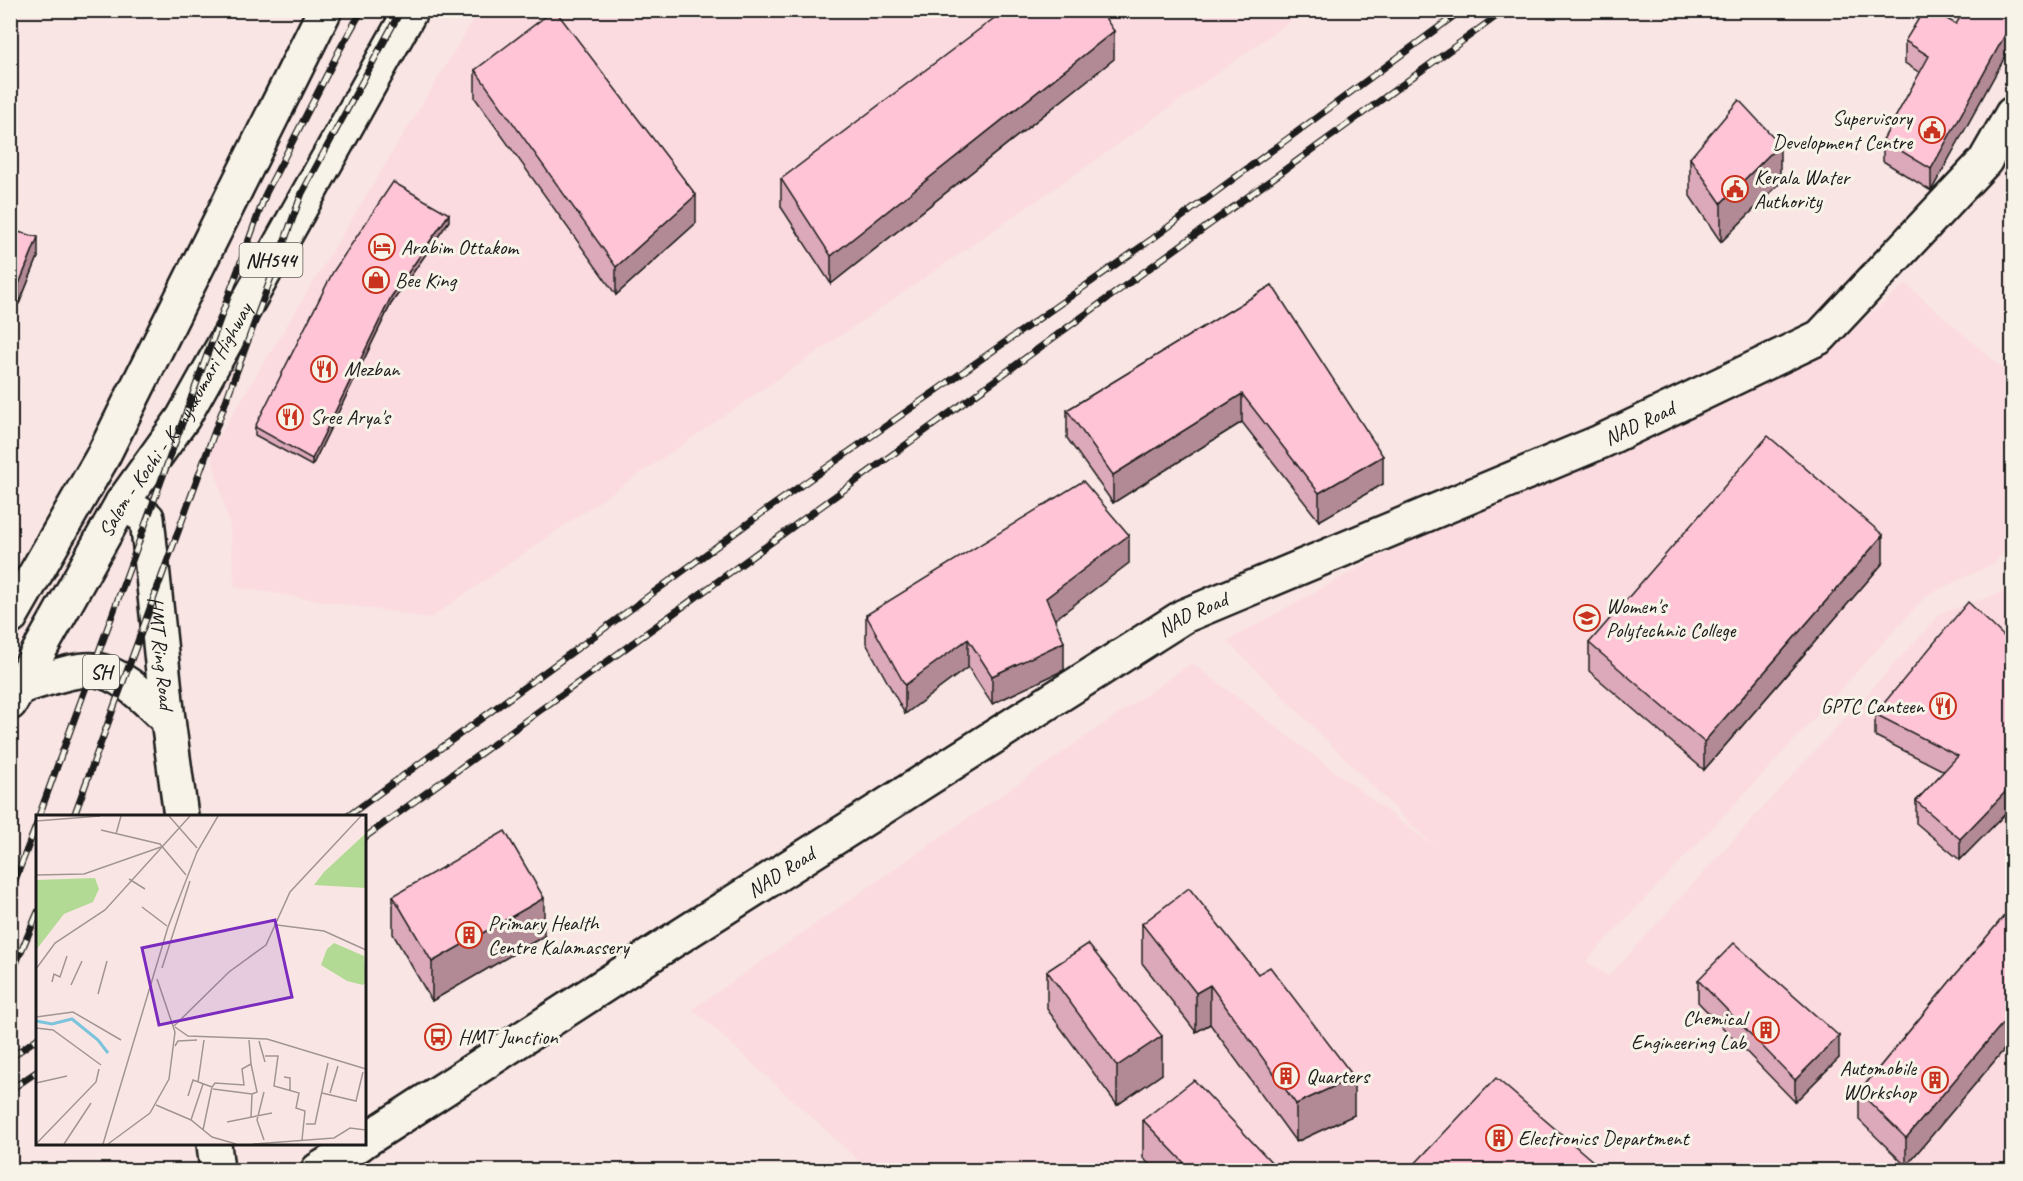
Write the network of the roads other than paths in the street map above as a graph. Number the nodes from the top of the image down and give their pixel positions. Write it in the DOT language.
graph roads {
  1 [pos="325,10"];
  2 [pos="411,10"];
  3 [pos="2013,114"];
  4 [pos="122,503"];
  5 [pos="50,549"];
  6 [pos="69,596"];
  7 [pos="10,618"];
  8 [pos="15,695"];
  9 [pos="168,720"];
  10 [pos="180,806"];
  11 [pos="366,1140"];
  12 [pos="214,1145"];
  13 [pos="357,1145"];
  14 [pos="217,1170"];
  15 [pos="318,1170"];
  1 -- 5 [label="main road, Salem - Kochi - Kanyakumari Highway / NH544"];
  2 -- 4 [label="main road, Salem - Kochi - Kanyakumari Highway / NH544"];
  3 -- 11 [label="main road, NAD Road"];
  4 -- 6 [label="main road, Salem - Kochi - Kanyakumari Highway / NH544"];
  4 -- 9 [label="main road, HMT Ring Road"];
  5 -- 6 [label="main road"];
  5 -- 7 [label="main road, Salem - Kochi - Kanyakumari Highway / NH544"];
  6 -- 8 [label="main road, Salem - Kochi - Kanyakumari Highway / NH544"];
  8 -- 9 [label="main road, SH"];
  9 -- 10 [label="main road, HMT Ring Road"];
  12 -- 14 [label="main road"];
  13 -- 15 [label="main road"];
}
